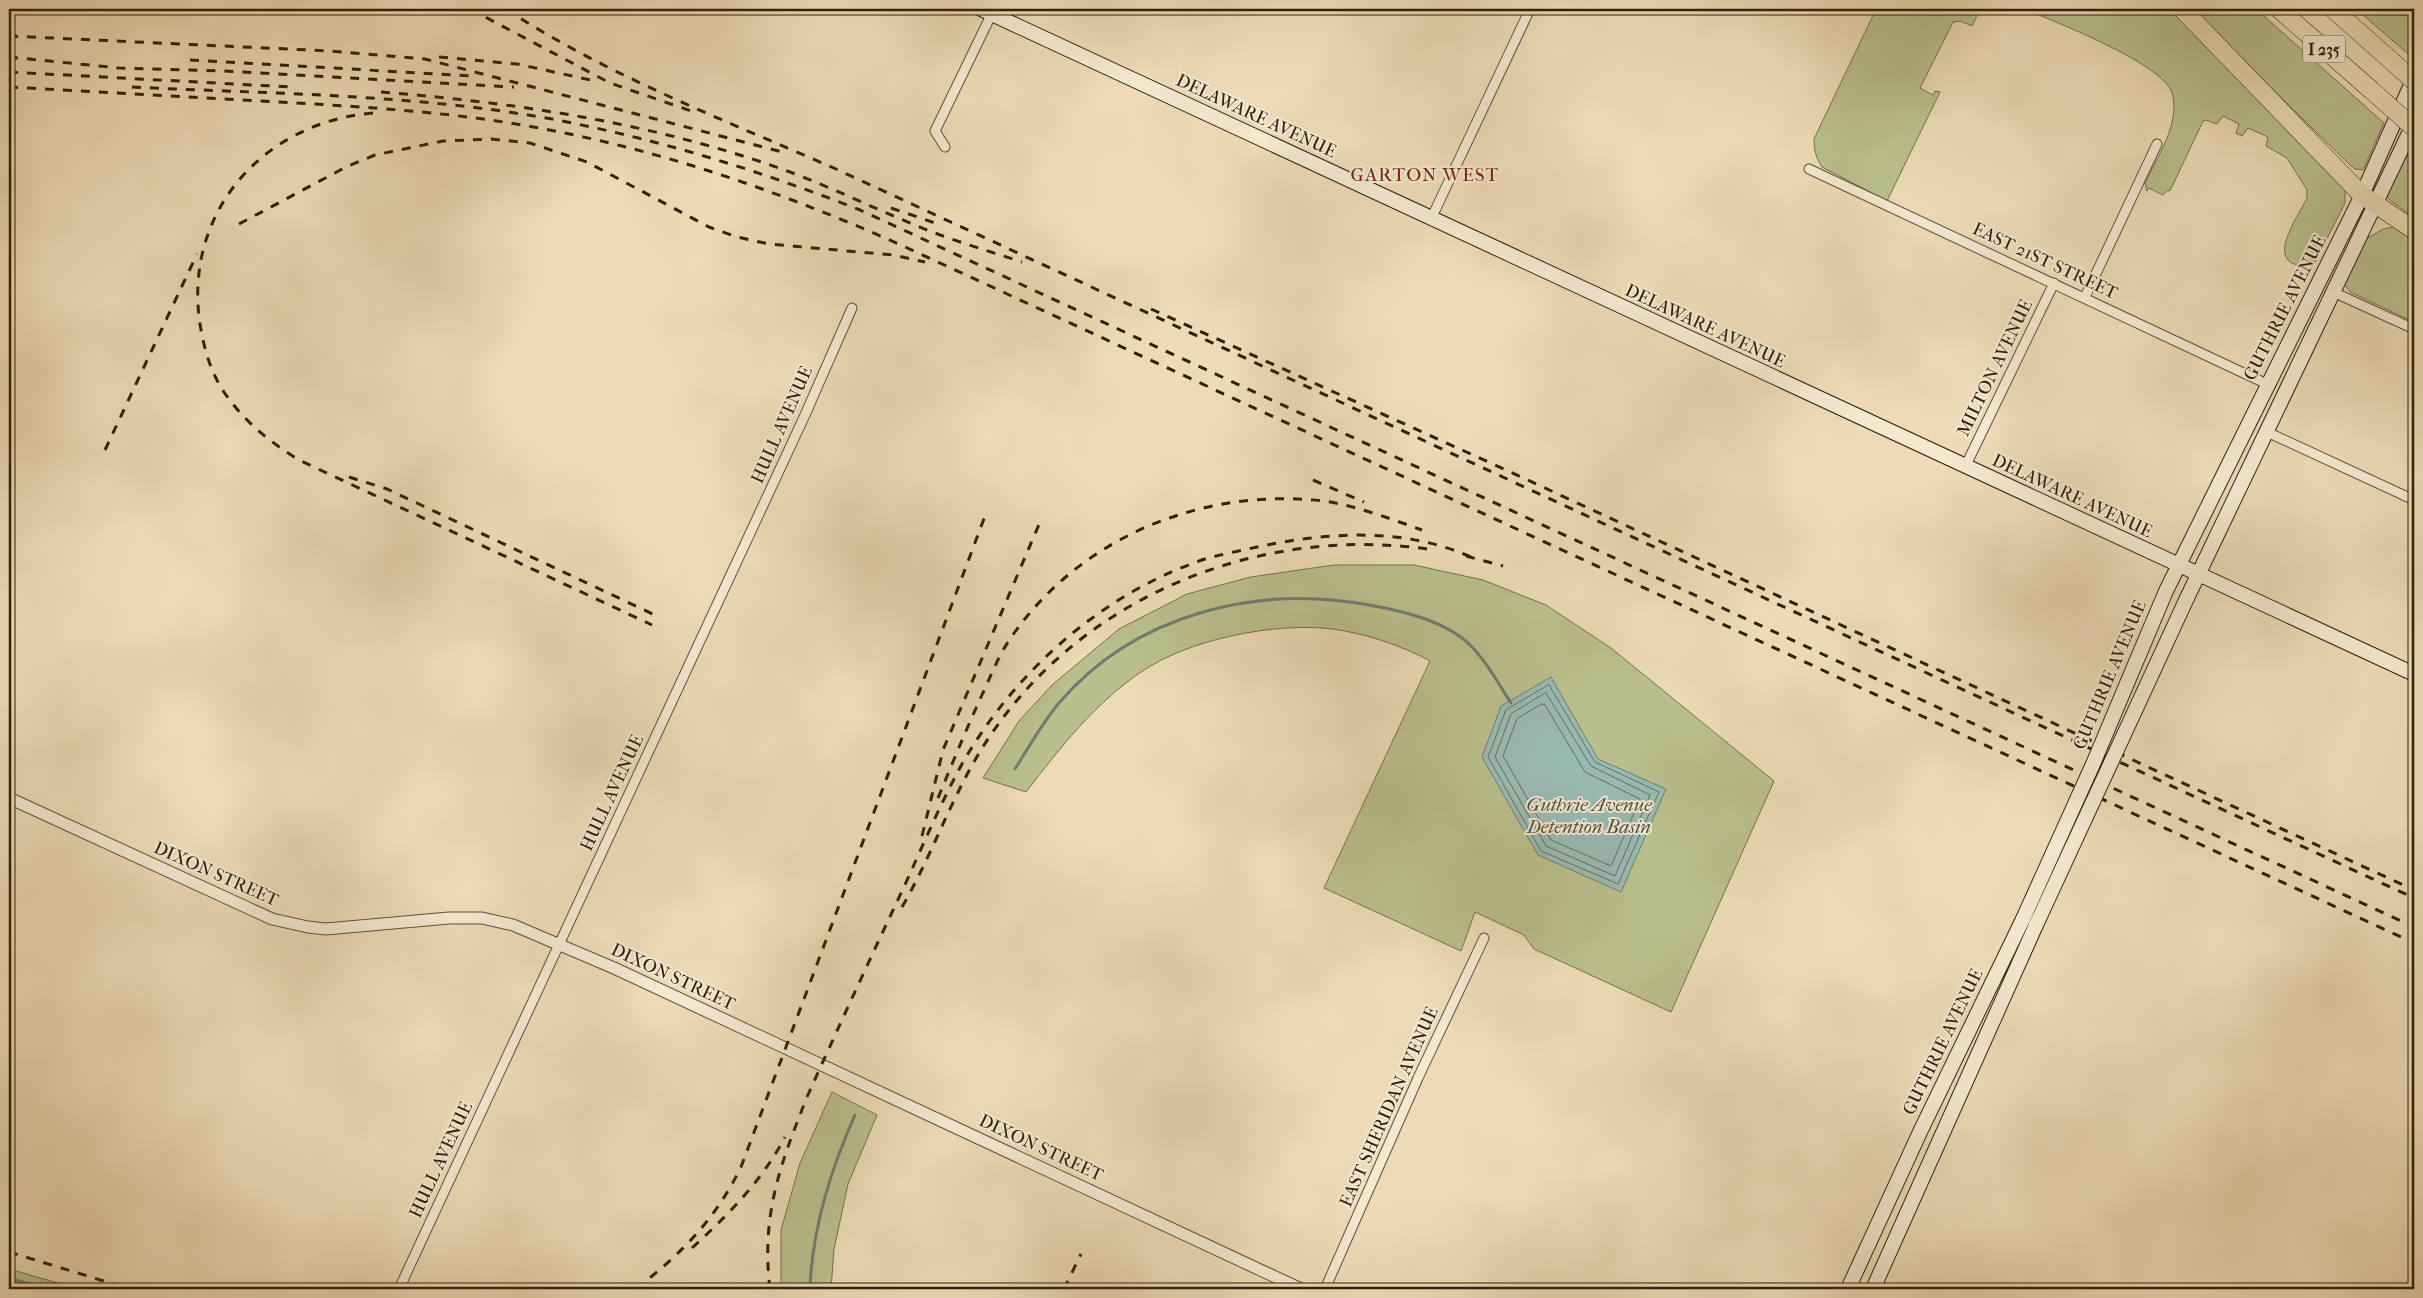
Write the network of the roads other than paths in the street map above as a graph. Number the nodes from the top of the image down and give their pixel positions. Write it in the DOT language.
graph roads {
  1 [pos="1530,9"];
  2 [pos="2182,9"];
  3 [pos="2279,9"];
  4 [pos="2333,9"];
  5 [pos="989,10"];
  6 [pos="2414,79"];
  7 [pos="2414,123"];
  8 [pos="2414,128"];
  9 [pos="2157,144"];
  10 [pos="945,147"];
  11 [pos="1809,168"];
  12 [pos="2369,200"];
  13 [pos="1431,219"];
  14 [pos="2414,230"];
  15 [pos="2054,283"];
  16 [pos="2333,292"];
  17 [pos="2085,297"];
  18 [pos="852,308"];
  19 [pos="2414,330"];
  20 [pos="2267,384"];
  21 [pos="2267,432"];
  22 [pos="1965,467"];
  23 [pos="2414,500"];
  24 [pos="2178,566"];
  25 [pos="2198,574"];
  26 [pos="2414,674"];
  27 [pos="9,798"];
  28 [pos="1484,938"];
  29 [pos="560,945"];
  30 [pos="399,1289"];
  31 [pos="1301,1289"];
  32 [pos="1325,1289"];
  33 [pos="1848,1289"];
  34 [pos="1873,1289"];
  1 -- 13 [label="street"];
  2 -- 12 [label="highway"];
  3 -- 8 [label="highway, I 235, bridge"];
  4 -- 6 [label="highway, I 235, bridge"];
  5 -- 10 [label="street"];
  5 -- 13 [label="main road, DELAWARE AVENUE"];
  6 -- 12 [label="main road, GUTHRIE AVENUE"];
  7 -- 12 [label="main road, GUTHRIE AVENUE"];
  9 -- 17 [label="street"];
  11 -- 15 [label="street, EAST 21ST STREET"];
  12 -- 14 [label="highway"];
  12 -- 16 [label="main road, GUTHRIE AVENUE"];
  12 -- 20 [label="main road, GUTHRIE AVENUE"];
  13 -- 22 [label="main road, DELAWARE AVENUE"];
  15 -- 17 [label="street, EAST 21ST STREET"];
  15 -- 22 [label="street, MILTON AVENUE"];
  16 -- 19 [label="street"];
  16 -- 21 [label="main road, GUTHRIE AVENUE"];
  17 -- 20 [label="street, EAST 21ST STREET"];
  18 -- 29 [label="street, HULL AVENUE"];
  20 -- 24 [label="main road, GUTHRIE AVENUE"];
  21 -- 23 [label="street"];
  21 -- 25 [label="main road, GUTHRIE AVENUE"];
  22 -- 24 [label="main road, DELAWARE AVENUE"];
  24 -- 25 [label="main road, DELAWARE AVENUE"];
  24 -- 33 [label="main road, GUTHRIE AVENUE, bridge"];
  25 -- 26 [label="main road, DELAWARE AVENUE"];
  25 -- 34 [label="main road, GUTHRIE AVENUE, bridge"];
  27 -- 29 [label="street, DIXON STREET"];
  28 -- 32 [label="street, EAST SHERIDAN AVENUE"];
  29 -- 30 [label="street, HULL AVENUE"];
  29 -- 31 [label="street, DIXON STREET"];
}
